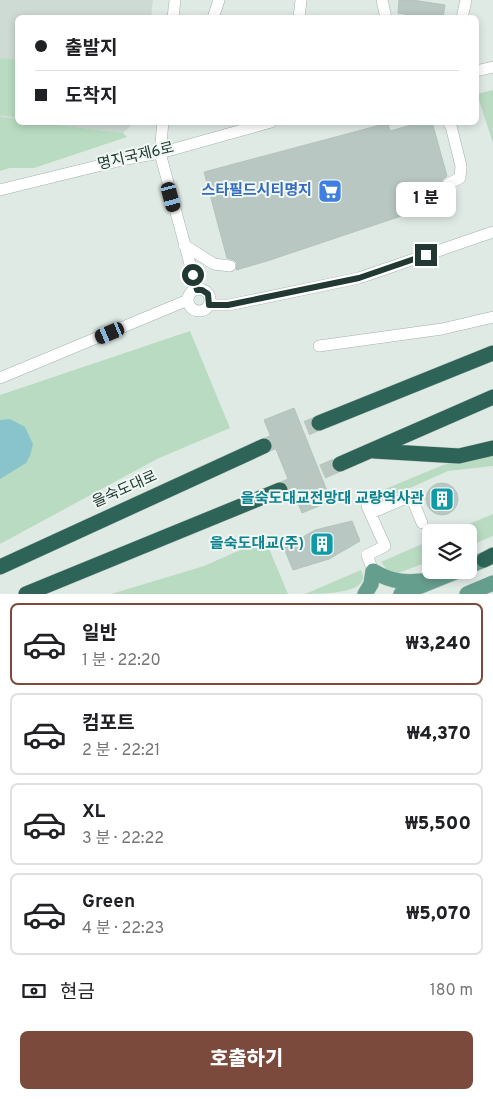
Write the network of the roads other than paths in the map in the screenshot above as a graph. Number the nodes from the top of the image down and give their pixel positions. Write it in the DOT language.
graph roads {
  1 [pos="176,0"];
  2 [pos="219,0"];
  3 [pos="301,0"];
  4 [pos="382,0"];
  5 [pos="466,0"];
  6 [pos="174,15"];
  7 [pos="214,15"];
  8 [pos="299,15"];
  9 [pos="385,15"];
  10 [pos="463,15"];
  11 [pos="493,67"];
  12 [pos="479,70"];
  13 [pos="163,125"];
  14 [pos="260,125"];
  15 [pos="450,125"];
  16 [pos="160,153"];
  17 [pos="448,184"];
  18 [pos="0,190"];
  19 [pos="493,232"];
  20 [pos="184,245"];
  21 [pos="230,266"];
  22 [pos="197,290"];
  23 [pos="188,300"];
  24 [pos="209,305"];
  25 [pos="493,317"];
  26 [pos="319,346"];
  27 [pos="493,353"];
  28 [pos="0,378"];
  29 [pos="493,397"];
  30 [pos="320,423"];
  31 [pos="264,446"];
  32 [pos="493,448"];
  33 [pos="370,451"];
  34 [pos="340,464"];
  35 [pos="280,490"];
  36 [pos="422,523"];
  37 [pos="490,557"];
  38 [pos="477,563"];
  39 [pos="0,567"];
  40 [pos="373,571"];
  41 [pos="436,580"];
  42 [pos="493,582"];
  43 [pos="26,594"];
  44 [pos="365,594"];
  45 [pos="401,594"];
  46 [pos="467,594"];
  1 -- 6 [label="street"];
  2 -- 7 [label="street"];
  3 -- 8 [label="street"];
  4 -- 9 [label="street"];
  5 -- 10 [label="street"];
  11 -- 12 [label="street"];
  13 -- 16 [label="street"];
  14 -- 16 [label="street, 명지국제6로"];
  15 -- 17 [label="street"];
  16 -- 18 [label="street, 명지국제6로"];
  16 -- 20 [label="street"];
  19 -- 24 [label="street"];
  20 -- 21 [label="street"];
  20 -- 22 [label="street"];
  22 -- 23 [label="street"];
  22 -- 24 [label="street"];
  23 -- 24 [label="street"];
  23 -- 28 [label="street"];
  25 -- 26 [label="street"];
  27 -- 30 [label="highway"];
  29 -- 33 [label="highway"];
  31 -- 39 [label="highway, 을숙도대로"];
  32 -- 33 [label="highway"];
  33 -- 34 [label="highway"];
  35 -- 43 [label="highway"];
  36 -- 40 [label="street"];
  37 -- 38 [label="main road"];
  40 -- 41 [label="main road"];
  40 -- 44 [label="main road"];
  41 -- 45 [label="main road"];
  42 -- 46 [label="main road"];
}
